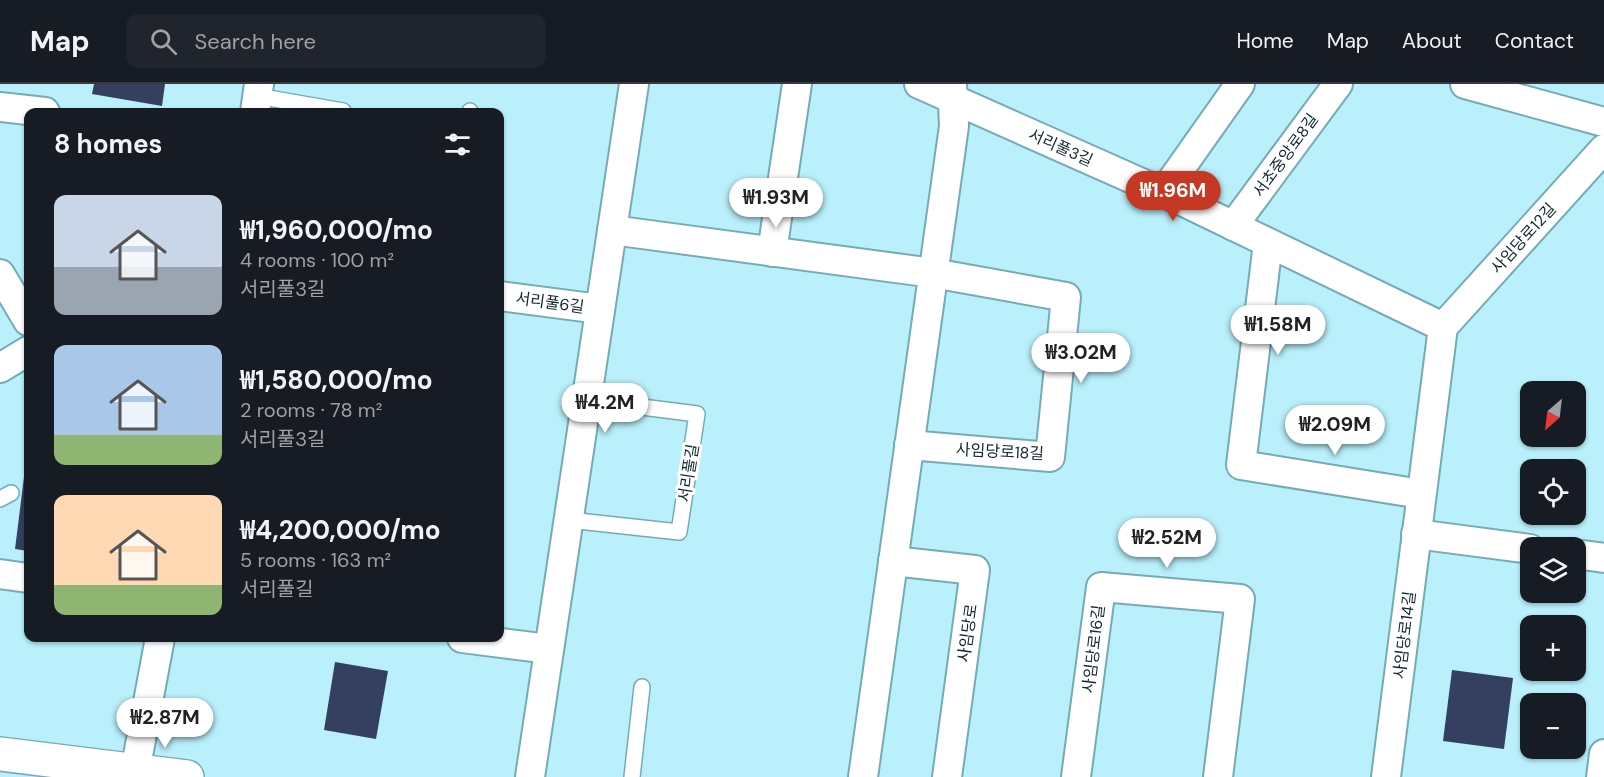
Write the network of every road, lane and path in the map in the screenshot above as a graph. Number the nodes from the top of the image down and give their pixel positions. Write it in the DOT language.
graph roads {
  1 [pos="634,84"];
  2 [pos="797,84"];
  3 [pos="919,84"];
  4 [pos="1240,84"];
  5 [pos="1338,84"];
  6 [pos="1466,84"];
  7 [pos="952,92"];
  8 [pos="1528,93"];
  9 [pos="257,98"];
  10 [pos="0,107"];
  11 [pos="323,108"];
  12 [pos="24,110"];
  13 [pos="1604,122"];
  14 [pos="1604,149"];
  15 [pos="1163,193"];
  16 [pos="1233,226"];
  17 [pos="612,230"];
  18 [pos="1268,243"];
  19 [pos="772,252"];
  20 [pos="933,273"];
  21 [pos="0,274"];
  22 [pos="504,297"];
  23 [pos="600,309"];
  24 [pos="24,314"];
  25 [pos="1443,327"];
  26 [pos="24,353"];
  27 [pos="0,368"];
  28 [pos="587,400"];
  29 [pos="909,445"];
  30 [pos="1421,494"];
  31 [pos="569,520"];
  32 [pos="1416,534"];
  33 [pos="1520,548"];
  34 [pos="1586,556"];
  35 [pos="1604,558"];
  36 [pos="893,561"];
  37 [pos="0,574"];
  38 [pos="24,577"];
  39 [pos="159,642"];
  40 [pos="494,642"];
  41 [pos="549,649"];
  42 [pos="642,687"];
  43 [pos="0,754"];
  44 [pos="135,774"];
  45 [pos="187,777"];
  46 [pos="530,777"];
  47 [pos="632,777"];
  48 [pos="863,777"];
  49 [pos="947,777"];
  50 [pos="1076,777"];
  51 [pos="1218,777"];
  52 [pos="1386,777"];
  1 -- 17 [label="street"];
  2 -- 19 [label="street"];
  3 -- 7 [label="street, 서리풀3길"];
  4 -- 15 [label="street"];
  5 -- 16 [label="street, 서초중앙로8길"];
  6 -- 8 [label="street"];
  7 -- 15 [label="street, 서리풀3길"];
  7 -- 20 [label="street"];
  8 -- 13 [label="street"];
  9 -- 11 [label="lane"];
  10 -- 12 [label="street"];
  14 -- 25 [label="street, 사임당로12길"];
  15 -- 16 [label="street, 서리풀3길"];
  16 -- 18 [label="street, 서리풀3길"];
  17 -- 19 [label="street, 사임당로18길"];
  17 -- 23 [label="street"];
  18 -- 25 [label="street, 서리풀3길"];
  18 -- 30 [label="street"];
  19 -- 20 [label="street, 사임당로18길"];
  20 -- 29 [label="street"];
  20 -- 29 [label="street, 사임당로18길"];
  21 -- 24 [label="street"];
  22 -- 23 [label="street, 서리풀6길"];
  23 -- 28 [label="street"];
  25 -- 30 [label="street, 사임당로14길"];
  26 -- 27 [label="street"];
  28 -- 31 [label="street"];
  28 -- 31 [label="lane, 서리풀길"];
  29 -- 36 [label="street"];
  30 -- 32 [label="street, 사임당로14길"];
  31 -- 41 [label="street"];
  32 -- 33 [label="street"];
  32 -- 52 [label="street, 사임당로14길"];
  34 -- 35 [label="street"];
  36 -- 48 [label="street"];
  36 -- 49 [label="street, 사임당로"];
  37 -- 38 [label="street"];
  39 -- 44 [label="street"];
  40 -- 41 [label="street"];
  41 -- 46 [label="street"];
  42 -- 47 [label="lane"];
  43 -- 44 [label="main road"];
  44 -- 45 [label="main road"];
  50 -- 51 [label="street, 사임당로16길"];
}
